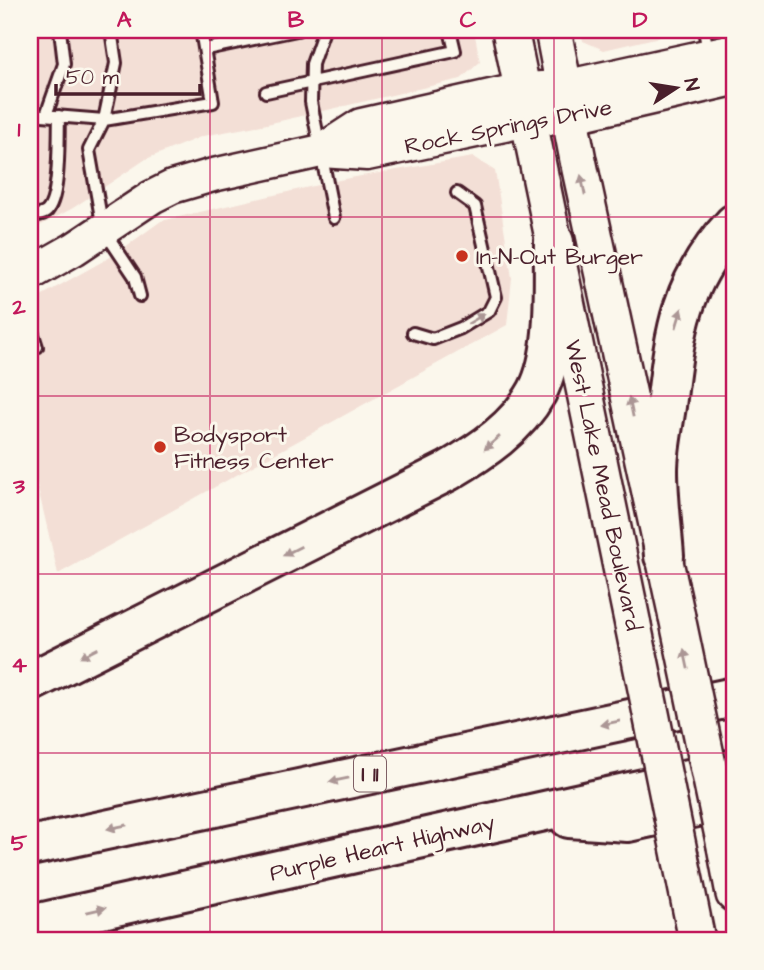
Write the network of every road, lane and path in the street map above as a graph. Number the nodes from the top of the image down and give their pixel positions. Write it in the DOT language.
graph roads {
  1 [pos="60,30"];
  2 [pos="111,30"];
  3 [pos="201,30"];
  4 [pos="297,30"];
  5 [pos="324,30"];
  6 [pos="450,30"];
  7 [pos="510,30"];
  8 [pos="553,30"];
  9 [pos="716,45"];
  10 [pos="206,49"];
  11 [pos="734,79"];
  12 [pos="312,80"];
  13 [pos="266,92"];
  14 [pos="566,102"];
  15 [pos="525,104"];
  16 [pos="30,114"];
  17 [pos="46,115"];
  18 [pos="59,116"];
  19 [pos="104,120"];
  20 [pos="321,151"];
  21 [pos="457,193"];
  22 [pos="30,215"];
  23 [pos="334,218"];
  24 [pos="734,224"];
  25 [pos="103,229"];
  26 [pos="554,242"];
  27 [pos="30,274"];
  28 [pos="140,296"];
  29 [pos="30,325"];
  30 [pos="413,333"];
  31 [pos="37,347"];
  32 [pos="664,556"];
  33 [pos="30,682"];
  34 [pos="734,697"];
  35 [pos="734,769"];
  36 [pos="734,799"];
  37 [pos="521,815"];
  38 [pos="30,846"];
  39 [pos="734,894"];
  40 [pos="30,925"];
  41 [pos="697,940"];
  1 -- 17 [label="lane"];
  2 -- 19 [label="lane"];
  3 -- 10 [label="lane"];
  4 -- 10 [label="lane"];
  5 -- 12 [label="lane"];
  6 -- 12 [label="lane"];
  7 -- 15 [label="main road, West Lake Mead Boulevard"];
  8 -- 14 [label="main road, West Lake Mead Boulevard"];
  9 -- 14 [label="street, Rock Springs Drive"];
  10 -- 19 [label="lane"];
  11 -- 14 [label="street, Rock Springs Drive"];
  12 -- 13 [label="lane"];
  12 -- 20 [label="lane"];
  14 -- 15 [label="street, Rock Springs Drive"];
  32 -- 14 [label="main road, West Lake Mead Boulevard, one-way"];
  15 -- 20 [label="street, Rock Springs Drive"];
  15 -- 26 [label="main road, West Lake Mead Boulevard"];
  16 -- 17 [label="lane"];
  17 -- 18 [label="lane"];
  18 -- 19 [label="lane"];
  18 -- 22 [label="lane"];
  19 -- 25 [label="lane"];
  20 -- 23 [label="lane"];
  20 -- 25 [label="street, Rock Springs Drive"];
  30 -- 21 [label="lane, one-way"];
  32 -- 24 [label="highway, one-way"];
  25 -- 27 [label="street, Rock Springs Drive"];
  25 -- 28 [label="lane"];
  26 -- 33 [label="highway, one-way"];
  26 -- 41 [label="main road, West Lake Mead Boulevard, bridge"];
  29 -- 31 [label="lane"];
  39 -- 32 [label="main road, West Lake Mead Boulevard, one-way, bridge"];
  34 -- 38 [label="highway, I 11, one-way"];
  35 -- 37 [label="highway, Purple Heart Highway"];
  36 -- 37 [label="highway"];
  40 -- 37 [label="highway, Purple Heart Highway, one-way"];
}
